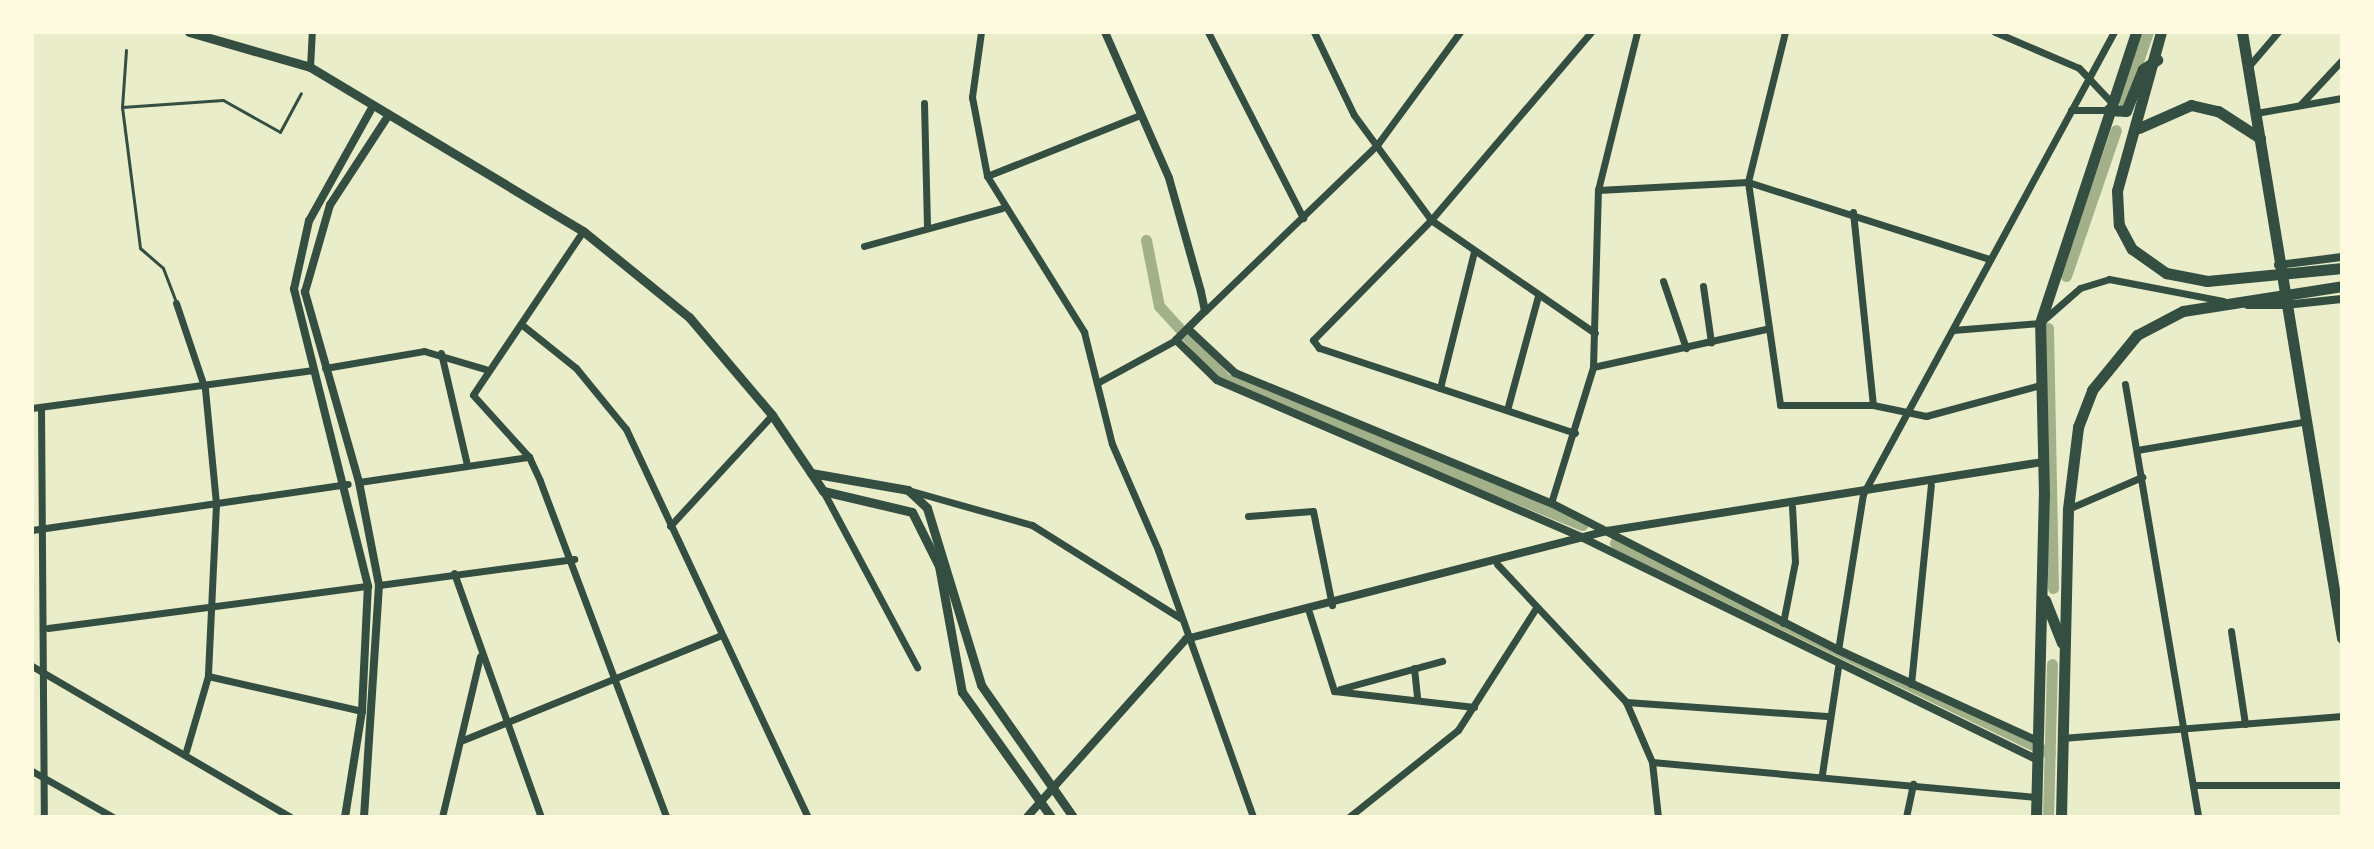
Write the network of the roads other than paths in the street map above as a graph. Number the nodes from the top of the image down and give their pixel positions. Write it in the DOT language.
graph roads {
  1 [pos="189,32"];
  2 [pos="312,32"];
  3 [pos="981,32"];
  4 [pos="1105,32"];
  5 [pos="1208,32"];
  6 [pos="1314,32"];
  7 [pos="1460,32"];
  8 [pos="1591,32"];
  9 [pos="1637,32"];
  10 [pos="1785,32"];
  11 [pos="1995,32"];
  12 [pos="2114,32"];
  13 [pos="2136,32"];
  14 [pos="2161,32"];
  15 [pos="2242,32"];
  16 [pos="2278,32"];
  17 [pos="126,50"];
  18 [pos="2157,60"];
  19 [pos="2342,60"];
  20 [pos="310,67"];
  21 [pos="2248,67"];
  22 [pos="2091,79"];
  23 [pos="301,93"];
  24 [pos="2342,98"];
  25 [pos="924,103"];
  26 [pos="2301,104"];
  27 [pos="373,106"];
  28 [pos="2109,106"];
  29 [pos="122,107"];
  30 [pos="2071,110"];
  31 [pos="2256,113"];
  32 [pos="388,116"];
  33 [pos="1138,116"];
  34 [pos="2138,129"];
  35 [pos="2260,138"];
  36 [pos="1377,145"];
  37 [pos="987,176"];
  38 [pos="1748,182"];
  39 [pos="1598,190"];
  40 [pos="1002,208"];
  41 [pos="1853,212"];
  42 [pos="1303,218"];
  43 [pos="1431,220"];
  44 [pos="927,225"];
  45 [pos="583,231"];
  46 [pos="864,246"];
  47 [pos="1474,252"];
  48 [pos="2342,257"];
  49 [pos="1989,259"];
  50 [pos="2278,265"];
  51 [pos="2342,268"];
  52 [pos="1663,281"];
  53 [pos="1703,286"];
  54 [pos="2342,286"];
  55 [pos="1538,296"];
  56 [pos="2342,299"];
  57 [pos="176,303"];
  58 [pos="2285,305"];
  59 [pos="1205,311"];
  60 [pos="2040,323"];
  61 [pos="521,324"];
  62 [pos="1766,329"];
  63 [pos="1187,330"];
  64 [pos="1953,330"];
  65 [pos="1595,333"];
  66 [pos="1176,339"];
  67 [pos="1711,342"];
  68 [pos="315,343"];
  69 [pos="304,345"];
  70 [pos="1686,348"];
  71 [pos="441,353"];
  72 [pos="1593,367"];
  73 [pos="325,368"];
  74 [pos="485,369"];
  75 [pos="313,370"];
  76 [pos="1097,383"];
  77 [pos="2125,384"];
  78 [pos="2040,385"];
  79 [pos="1440,388"];
  80 [pos="205,389"];
  81 [pos="1873,405"];
  82 [pos="37,408"];
  83 [pos="1507,410"];
  84 [pos="1907,411"];
  85 [pos="772,415"];
  86 [pos="2308,421"];
  87 [pos="1575,433"];
  88 [pos="2137,450"];
  89 [pos="529,457"];
  90 [pos="2044,462"];
  91 [pos="467,465"];
  92 [pos="811,473"];
  93 [pos="2142,477"];
  94 [pos="359,482"];
  95 [pos="348,484"];
  96 [pos="1931,485"];
  97 [pos="908,490"];
  98 [pos="823,491"];
  99 [pos="1863,494"];
  100 [pos="1551,503"];
  101 [pos="216,504"];
  102 [pos="1792,507"];
  103 [pos="2068,509"];
  104 [pos="366,515"];
  105 [pos="354,516"];
  106 [pos="1248,516"];
  107 [pos="670,526"];
  108 [pos="44,529"];
  109 [pos="32,530"];
  110 [pos="1605,531"];
  111 [pos="1583,537"];
  112 [pos="574,559"];
  113 [pos="1497,564"];
  114 [pos="454,573"];
  115 [pos="379,585"];
  116 [pos="368,586"];
  117 [pos="2043,594"];
  118 [pos="215,603"];
  119 [pos="1332,605"];
  120 [pos="1536,608"];
  121 [pos="1309,612"];
  122 [pos="1180,618"];
  123 [pos="1783,623"];
  124 [pos="48,628"];
  125 [pos="2231,631"];
  126 [pos="721,635"];
  127 [pos="2342,638"];
  128 [pos="1186,639"];
  129 [pos="1838,650"];
  130 [pos="2065,651"];
  131 [pos="480,655"];
  132 [pos="1442,661"];
  133 [pos="32,666"];
  134 [pos="917,667"];
  135 [pos="1838,667"];
  136 [pos="1414,668"];
  137 [pos="48,674"];
  138 [pos="208,676"];
  139 [pos="615,679"];
  140 [pos="1911,684"];
  141 [pos="1334,691"];
  142 [pos="1417,699"];
  143 [pos="1626,702"];
  144 [pos="1474,707"];
  145 [pos="362,711"];
  146 [pos="1827,716"];
  147 [pos="2342,716"];
  148 [pos="507,722"];
  149 [pos="2245,724"];
  150 [pos="2184,729"];
  151 [pos="2062,738"];
  152 [pos="463,740"];
  153 [pos="2038,750"];
  154 [pos="186,751"];
  155 [pos="1652,762"];
  156 [pos="32,771"];
  157 [pos="1822,774"];
  158 [pos="44,775"];
  159 [pos="1913,784"];
  160 [pos="2193,785"];
  161 [pos="2342,785"];
  162 [pos="1054,791"];
  163 [pos="2037,797"];
  164 [pos="1042,806"];
  165 [pos="44,817"];
  166 [pos="113,817"];
  167 [pos="290,817"];
  168 [pos="345,817"];
  169 [pos="364,817"];
  170 [pos="442,817"];
  171 [pos="541,817"];
  172 [pos="666,817"];
  173 [pos="808,817"];
  174 [pos="1027,817"];
  175 [pos="1051,817"];
  176 [pos="1073,817"];
  177 [pos="1253,817"];
  178 [pos="1349,817"];
  179 [pos="1658,817"];
  180 [pos="1906,817"];
  181 [pos="2036,817"];
  182 [pos="2061,817"];
  183 [pos="2198,817"];
  1 -- 20 [label="main road"];
  2 -- 20 [label="street"];
  3 -- 37 [label="street"];
  4 -- 33 [label="street"];
  5 -- 42 [label="street"];
  6 -- 36 [label="street"];
  7 -- 36 [label="street"];
  8 -- 43 [label="street"];
  9 -- 39 [label="street"];
  10 -- 38 [label="street"];
  11 -- 22 [label="street"];
  12 -- 22 [label="street"];
  13 -- 28 [label="main road"];
  14 -- 18 [label="main road"];
  15 -- 21 [label="main road"];
  16 -- 21 [label="street"];
  17 -- 29 [label="lane"];
  18 -- 28 [label="main road"];
  18 -- 34 [label="main road"];
  19 -- 26 [label="street"];
  20 -- 27 [label="main road"];
  21 -- 31 [label="main road"];
  22 -- 28 [label="street"];
  22 -- 30 [label="street"];
  23 -- 29 [label="lane"];
  24 -- 26 [label="street"];
  25 -- 44 [label="street"];
  26 -- 31 [label="street"];
  27 -- 32 [label="main road"];
  27 -- 69 [label="street"];
  28 -- 30 [label="street"];
  28 -- 60 [label="main road"];
  29 -- 57 [label="lane"];
  30 -- 49 [label="street"];
  31 -- 35 [label="main road"];
  32 -- 45 [label="main road"];
  32 -- 68 [label="street"];
  33 -- 37 [label="street"];
  33 -- 59 [label="street"];
  34 -- 35 [label="main road"];
  34 -- 51 [label="main road"];
  35 -- 50 [label="main road"];
  36 -- 42 [label="street"];
  36 -- 43 [label="street"];
  37 -- 40 [label="street"];
  38 -- 39 [label="street"];
  38 -- 41 [label="street"];
  38 -- 62 [label="street"];
  39 -- 65 [label="street"];
  40 -- 44 [label="street"];
  40 -- 76 [label="street"];
  41 -- 49 [label="street"];
  41 -- 81 [label="street"];
  42 -- 59 [label="street"];
  43 -- 47 [label="street"];
  43 -- 79 [label="street"];
  44 -- 46 [label="street"];
  45 -- 61 [label="street"];
  45 -- 85 [label="main road"];
  47 -- 55 [label="street"];
  47 -- 79 [label="street"];
  48 -- 50 [label="street"];
  49 -- 64 [label="street"];
  50 -- 58 [label="main road"];
  52 -- 70 [label="street"];
  53 -- 67 [label="street"];
  54 -- 103 [label="main road"];
  55 -- 65 [label="street"];
  55 -- 83 [label="street"];
  56 -- 58 [label="street"];
  57 -- 80 [label="street"];
  58 -- 60 [label="street"];
  58 -- 86 [label="main road"];
  59 -- 63 [label="street"];
  60 -- 64 [label="street"];
  60 -- 78 [label="main road"];
  61 -- 74 [label="street"];
  61 -- 107 [label="street"];
  62 -- 67 [label="street"];
  62 -- 81 [label="street"];
  63 -- 66 [label="street"];
  63 -- 100 [label="street"];
  64 -- 84 [label="street"];
  65 -- 72 [label="street"];
  66 -- 76 [label="street"];
  66 -- 111 [label="street"];
  67 -- 70 [label="street"];
  68 -- 69 [label="street"];
  68 -- 73 [label="street"];
  69 -- 75 [label="street"];
  70 -- 72 [label="street"];
  71 -- 73 [label="street"];
  71 -- 74 [label="street"];
  71 -- 91 [label="street"];
  72 -- 87 [label="street"];
  73 -- 94 [label="street"];
  74 -- 89 [label="street"];
  75 -- 80 [label="street"];
  75 -- 95 [label="street"];
  76 -- 122 [label="street"];
  77 -- 88 [label="street"];
  78 -- 84 [label="street"];
  78 -- 90 [label="main road"];
  79 -- 83 [label="street"];
  80 -- 82 [label="street"];
  80 -- 101 [label="street"];
  81 -- 84 [label="street"];
  82 -- 108 [label="street"];
  83 -- 87 [label="street"];
  84 -- 99 [label="street"];
  85 -- 92 [label="main road"];
  85 -- 107 [label="street"];
  86 -- 88 [label="street"];
  86 -- 127 [label="main road"];
  87 -- 100 [label="street"];
  88 -- 93 [label="street"];
  89 -- 91 [label="street"];
  89 -- 112 [label="street"];
  90 -- 96 [label="street"];
  90 -- 117 [label="main road"];
  91 -- 94 [label="street"];
  92 -- 97 [label="main road"];
  92 -- 98 [label="main road"];
  93 -- 103 [label="street"];
  93 -- 150 [label="street"];
  94 -- 104 [label="street"];
  95 -- 101 [label="street"];
  95 -- 105 [label="street"];
  96 -- 99 [label="street"];
  96 -- 140 [label="street"];
  97 -- 122 [label="street"];
  97 -- 162 [label="main road"];
  98 -- 134 [label="street"];
  98 -- 164 [label="main road"];
  99 -- 102 [label="street"];
  99 -- 129 [label="street"];
  100 -- 110 [label="street"];
  101 -- 108 [label="street"];
  101 -- 118 [label="street"];
  102 -- 110 [label="street"];
  102 -- 123 [label="street"];
  103 -- 130 [label="main road"];
  104 -- 105 [label="street"];
  104 -- 115 [label="street"];
  105 -- 116 [label="street"];
  106 -- 119 [label="street"];
  107 -- 126 [label="street"];
  108 -- 109 [label="street"];
  108 -- 124 [label="street"];
  110 -- 111 [label="street"];
  110 -- 123 [label="street"];
  111 -- 113 [label="street"];
  111 -- 135 [label="street"];
  112 -- 114 [label="street"];
  112 -- 139 [label="street"];
  113 -- 119 [label="street"];
  113 -- 120 [label="street"];
  114 -- 115 [label="street"];
  114 -- 131 [label="street"];
  115 -- 169 [label="street"];
  116 -- 118 [label="street"];
  116 -- 145 [label="street"];
  117 -- 130 [label="main road"];
  117 -- 153 [label="main road"];
  118 -- 124 [label="street"];
  118 -- 138 [label="street"];
  119 -- 121 [label="street"];
  120 -- 143 [label="street"];
  120 -- 144 [label="street"];
  121 -- 128 [label="street"];
  121 -- 141 [label="street"];
  122 -- 128 [label="street"];
  123 -- 129 [label="street"];
  124 -- 137 [label="street"];
  125 -- 149 [label="street"];
  126 -- 139 [label="street"];
  126 -- 173 [label="street"];
  128 -- 162 [label="street"];
  128 -- 177 [label="street"];
  129 -- 140 [label="street"];
  130 -- 151 [label="main road"];
  131 -- 148 [label="street"];
  131 -- 152 [label="street"];
  132 -- 136 [label="street"];
  133 -- 137 [label="street"];
  135 -- 146 [label="street"];
  135 -- 153 [label="street"];
  136 -- 141 [label="street"];
  136 -- 142 [label="street"];
  137 -- 154 [label="street"];
  137 -- 158 [label="street"];
  138 -- 145 [label="street"];
  138 -- 154 [label="street"];
  139 -- 148 [label="street"];
  139 -- 172 [label="street"];
  140 -- 153 [label="street"];
  141 -- 142 [label="street"];
  142 -- 144 [label="street"];
  143 -- 146 [label="street"];
  143 -- 155 [label="street"];
  144 -- 178 [label="street"];
  145 -- 168 [label="street"];
  146 -- 157 [label="street"];
  147 -- 149 [label="street"];
  148 -- 152 [label="street"];
  148 -- 171 [label="street"];
  149 -- 150 [label="street"];
  150 -- 151 [label="street"];
  150 -- 160 [label="street"];
  151 -- 182 [label="main road"];
  152 -- 170 [label="street"];
  153 -- 163 [label="main road"];
  154 -- 167 [label="street"];
  155 -- 157 [label="street"];
  155 -- 179 [label="street"];
  156 -- 158 [label="street"];
  157 -- 159 [label="street"];
  158 -- 165 [label="street"];
  158 -- 166 [label="street"];
  159 -- 163 [label="street"];
  159 -- 180 [label="street"];
  160 -- 161 [label="street"];
  160 -- 183 [label="street"];
  162 -- 164 [label="street"];
  162 -- 176 [label="main road"];
  163 -- 181 [label="main road"];
  164 -- 174 [label="street"];
  164 -- 175 [label="main road"];
}
